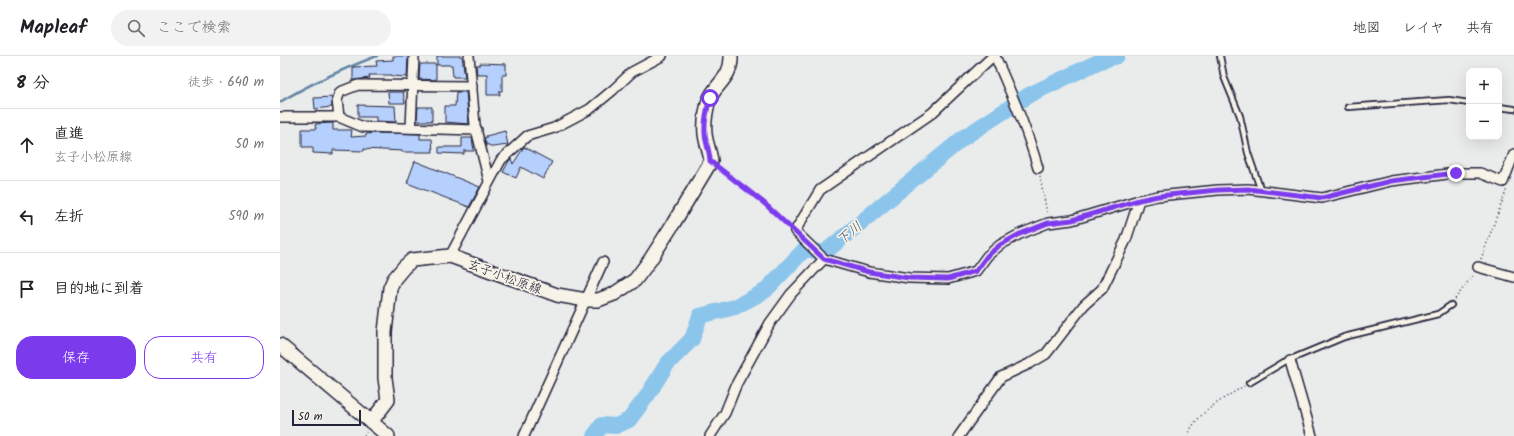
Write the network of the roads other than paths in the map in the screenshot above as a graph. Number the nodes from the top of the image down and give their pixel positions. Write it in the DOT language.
graph roads {
  1 [pos="414,56"];
  2 [pos="469,56"];
  3 [pos="662,56"];
  4 [pos="730,56"];
  5 [pos="994,56"];
  6 [pos="1220,56"];
  7 [pos="413,85"];
  8 [pos="472,86"];
  9 [pos="1466,103"];
  10 [pos="1348,106"];
  11 [pos="1502,107"];
  12 [pos="1514,109"];
  13 [pos="280,116"];
  14 [pos="339,117"];
  15 [pos="410,128"];
  16 [pos="477,130"];
  17 [pos="1514,154"];
  18 [pos="1038,168"];
  19 [pos="489,181"];
  20 [pos="1261,191"];
  21 [pos="1139,200"];
  22 [pos="450,256"];
  23 [pos="824,259"];
  24 [pos="603,262"];
  25 [pos="1478,267"];
  26 [pos="1514,276"];
  27 [pos="586,300"];
  28 [pos="1451,305"];
  29 [pos="280,345"];
  30 [pos="1290,360"];
  31 [pos="1249,383"];
  32 [pos="372,422"];
  33 [pos="388,436"];
  34 [pos="524,436"];
  35 [pos="710,436"];
  36 [pos="959,436"];
  37 [pos="1312,436"];
  1 -- 7 [label="street"];
  2 -- 8 [label="street"];
  3 -- 19 [label="street"];
  4 -- 27 [label="main road, 玄子小松原線"];
  5 -- 18 [label="street"];
  5 -- 23 [label="street"];
  6 -- 20 [label="lane"];
  7 -- 8 [label="street"];
  7 -- 14 [label="street"];
  7 -- 15 [label="street"];
  8 -- 16 [label="street"];
  9 -- 10 [label="lane"];
  11 -- 12 [label="lane"];
  13 -- 14 [label="street"];
  14 -- 15 [label="street"];
  15 -- 16 [label="street"];
  16 -- 19 [label="street"];
  17 -- 20 [label="street"];
  19 -- 22 [label="street"];
  20 -- 21 [label="street"];
  21 -- 23 [label="street"];
  21 -- 36 [label="street"];
  22 -- 27 [label="main road, 玄子小松原線"];
  22 -- 32 [label="main road, 玄子小松原線"];
  23 -- 35 [label="street"];
  24 -- 27 [label="street"];
  25 -- 26 [label="street"];
  27 -- 34 [label="street"];
  28 -- 30 [label="lane"];
  29 -- 32 [label="main road"];
  30 -- 31 [label="lane"];
  30 -- 37 [label="street"];
  32 -- 33 [label="main road"];
}
